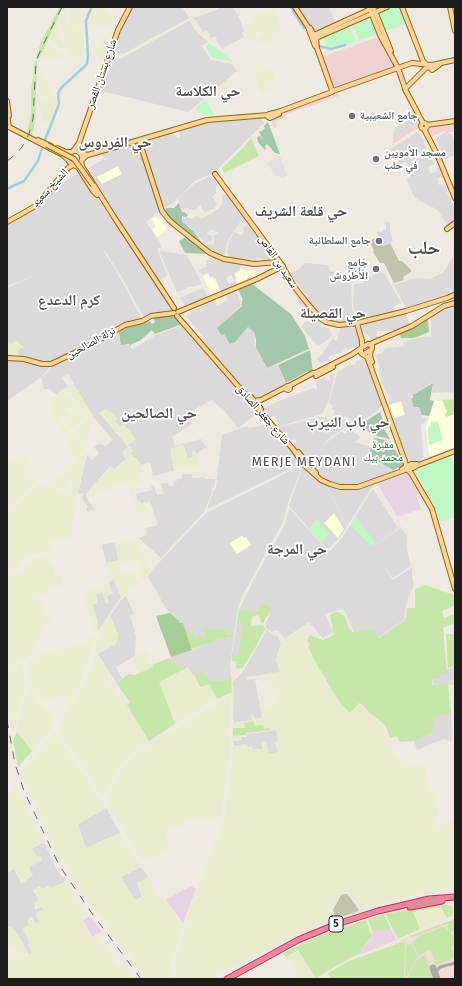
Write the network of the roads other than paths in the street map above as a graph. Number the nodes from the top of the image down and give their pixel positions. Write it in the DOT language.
graph roads {
  1 [pos="130,7"];
  2 [pos="296,7"];
  3 [pos="387,7"];
  4 [pos="402,7"];
  5 [pos="450,7"];
  6 [pos="371,9"];
  7 [pos="337,26"];
  8 [pos="455,31"];
  9 [pos="314,37"];
  10 [pos="455,56"];
  11 [pos="455,60"];
  12 [pos="447,62"];
  13 [pos="428,66"];
  14 [pos="399,69"];
  15 [pos="406,88"];
  16 [pos="331,91"];
  17 [pos="7,101"];
  18 [pos="7,114"];
  19 [pos="455,121"];
  20 [pos="9,123"];
  21 [pos="425,126"];
  22 [pos="139,140"];
  23 [pos="37,141"];
  24 [pos="78,143"];
  25 [pos="73,151"];
  26 [pos="80,154"];
  27 [pos="88,155"];
  28 [pos="81,161"];
  29 [pos="71,163"];
  30 [pos="215,174"];
  31 [pos="96,192"];
  32 [pos="455,197"];
  33 [pos="7,220"];
  34 [pos="455,224"];
  35 [pos="448,228"];
  36 [pos="279,262"];
  37 [pos="283,266"];
  38 [pos="454,295"];
  39 [pos="436,301"];
  40 [pos="455,303"];
  41 [pos="439,309"];
  42 [pos="176,312"];
  43 [pos="357,323"];
  44 [pos="370,347"];
  45 [pos="361,351"];
  46 [pos="7,358"];
  47 [pos="288,388"];
  48 [pos="253,402"];
  49 [pos="257,406"];
  50 [pos="455,450"];
  51 [pos="412,466"];
  52 [pos="407,468"];
  53 [pos="455,581"];
  54 [pos="455,589"];
  55 [pos="455,898"];
  56 [pos="227,979"];
  57 [pos="232,979"];
  1 -- 24 [label="main road, شارع بستان القصر"];
  2 -- 9 [label="main road"];
  3 -- 6 [label="main road"];
  4 -- 13 [label="main road"];
  5 -- 8 [label="main road"];
  6 -- 7 [label="main road"];
  6 -- 7 [label="main road"];
  6 -- 14 [label="main road"];
  6 -- 14 [label="main road"];
  7 -- 9 [label="main road"];
  9 -- 16 [label="main road"];
  10 -- 12 [label="main road"];
  11 -- 12 [label="main road"];
  12 -- 13 [label="main road"];
  13 -- 14 [label="main road"];
  13 -- 15 [label="main road"];
  14 -- 15 [label="main road"];
  14 -- 16 [label="main road"];
  15 -- 21 [label="main road"];
  16 -- 22 [label="main road"];
  17 -- 20 [label="main road"];
  18 -- 20 [label="main road"];
  19 -- 21 [label="main road"];
  20 -- 23 [label="main road"];
  20 -- 23 [label="main road"];
  21 -- 32 [label="main road"];
  22 -- 27 [label="main road"];
  22 -- 36 [label="main road"];
  23 -- 25 [label="main road"];
  23 -- 29 [label="main road"];
  23 -- 31 [label="main road, bridge"];
  24 -- 25 [label="main road, شارع بستان القصر"];
  24 -- 26 [label="main road, شارع بستان القصر"];
  25 -- 26 [label="main road"];
  25 -- 29 [label="main road"];
  26 -- 27 [label="main road"];
  26 -- 28 [label="main road"];
  27 -- 28 [label="main road"];
  28 -- 29 [label="main road"];
  28 -- 31 [label="main road, شارع جعفر الصادق"];
  29 -- 31 [label="main road, شارع جعفر الصادق"];
  29 -- 33 [label="main road, الشيخ سعيد"];
  30 -- 36 [label="main road, سعيد بن العاص"];
  31 -- 42 [label="main road, شارع جعفر الصادق"];
  34 -- 35 [label="main road"];
  36 -- 37 [label="main road, سعيد بن العاص"];
  37 -- 42 [label="main road, نزلة الصالحين"];
  37 -- 43 [label="main road, سعيد بن العاص"];
  38 -- 39 [label="main road"];
  39 -- 41 [label="main road"];
  39 -- 43 [label="main road"];
  40 -- 41 [label="main road"];
  41 -- 44 [label="main road"];
  42 -- 46 [label="main road, نزلة الصالحين"];
  42 -- 48 [label="main road, شارع جعفر الصادق"];
  43 -- 44 [label="main road"];
  43 -- 45 [label="main road"];
  44 -- 45 [label="main road"];
  44 -- 51 [label="main road"];
  45 -- 47 [label="main road"];
  45 -- 52 [label="main road"];
  47 -- 48 [label="main road"];
  47 -- 49 [label="main road"];
  48 -- 49 [label="main road, شارع جعفر الصادق"];
  49 -- 52 [label="main road, شارع جعفر الصادق"];
  50 -- 51 [label="main road, شارع جعفر الصادق"];
  51 -- 52 [label="main road, شارع جعفر الصادق"];
  51 -- 53 [label="main road"];
  52 -- 54 [label="main road"];
  55 -- 56 [label="highway, 5"];
  55 -- 57 [label="highway, 5"];
}
